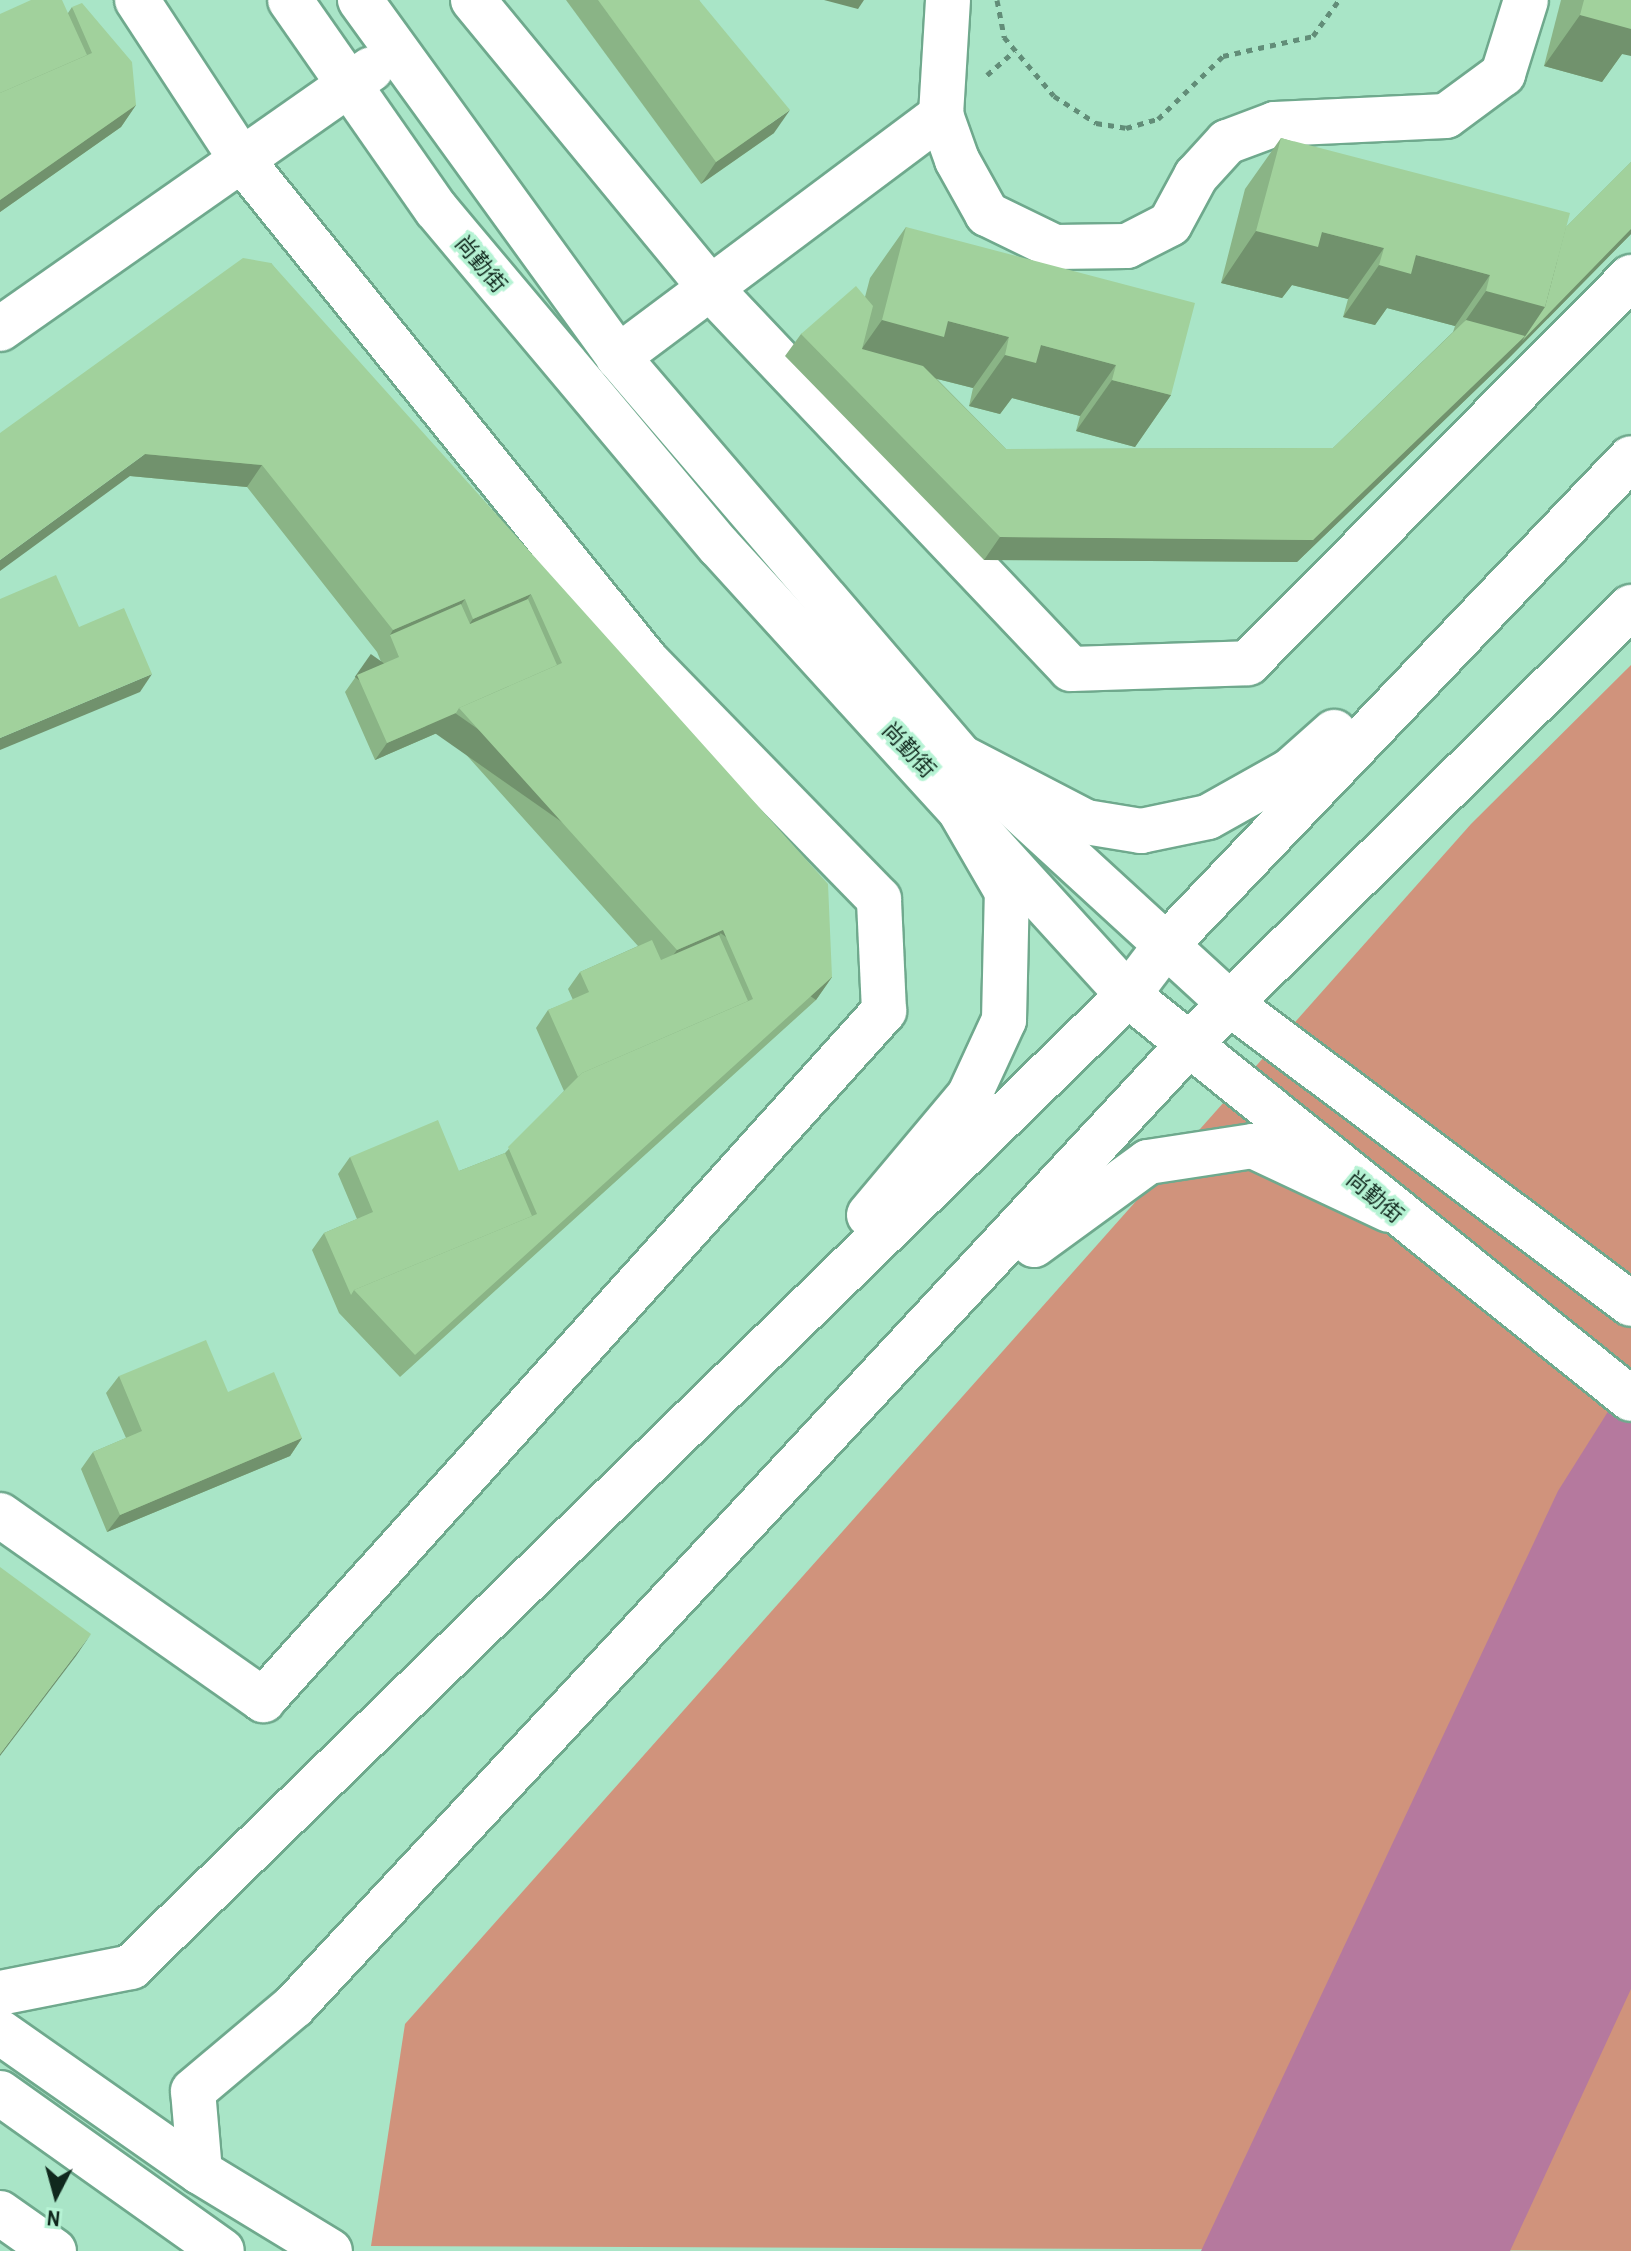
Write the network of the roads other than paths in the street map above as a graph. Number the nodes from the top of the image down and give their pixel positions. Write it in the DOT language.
graph roads {
  1 [pos="137,0"];
  2 [pos="290,0"];
  3 [pos="360,0"];
  4 [pos="473,0"];
  5 [pos="948,0"];
  6 [pos="1526,0"];
  7 [pos="395,54"];
  8 [pos="348,83"];
  9 [pos="941,115"];
  10 [pos="241,159"];
  11 [pos="1631,277"];
  12 [pos="710,288"];
  13 [pos="0,329"];
  14 [pos="618,357"];
  15 [pos="1631,458"];
  16 [pos="1560,532"];
  17 [pos="1631,607"];
  18 [pos="957,777"];
  19 [pos="1166,945"];
  20 [pos="1128,995"];
  21 [pos="1229,1003"];
  22 [pos="1191,1042"];
  23 [pos="1389,1210"];
  24 [pos="1629,1302"];
  25 [pos="1631,1399"];
  26 [pos="705,1411"];
  27 [pos="784,1480"];
  28 [pos="0,1515"];
  29 [pos="0,1993"];
  30 [pos="0,2032"];
  31 [pos="0,2093"];
  32 [pos="200,2172"];
  33 [pos="0,2213"];
  34 [pos="54,2251"];
  35 [pos="222,2251"];
  36 [pos="330,2251"];
  1 -- 10 [label="main road"];
  2 -- 8 [label="main road, 尚勤街"];
  3 -- 7 [label="main road, 尚勤街"];
  4 -- 12 [label="main road"];
  5 -- 9 [label="main road"];
  6 -- 9 [label="main road"];
  7 -- 8 [label="main road"];
  7 -- 14 [label="main road, 尚勤街"];
  8 -- 10 [label="main road"];
  8 -- 18 [label="main road, 尚勤街"];
  9 -- 12 [label="main road"];
  10 -- 13 [label="main road"];
  10 -- 28 [label="main road"];
  11 -- 12 [label="main road"];
  12 -- 14 [label="main road"];
  14 -- 18 [label="main road, 尚勤街"];
  15 -- 16 [label="main road"];
  16 -- 18 [label="main road"];
  16 -- 19 [label="main road"];
  17 -- 21 [label="main road"];
  18 -- 19 [label="main road, 尚勤街"];
  18 -- 20 [label="main road, 尚勤街"];
  18 -- 26 [label="main road"];
  19 -- 20 [label="main road"];
  19 -- 21 [label="main road, 尚勤街"];
  20 -- 22 [label="main road, 尚勤街"];
  20 -- 26 [label="main road"];
  21 -- 22 [label="main road"];
  21 -- 24 [label="main road, 尚勤街"];
  22 -- 23 [label="main road, 尚勤街"];
  22 -- 27 [label="main road"];
  23 -- 25 [label="main road, 尚勤街"];
  23 -- 27 [label="main road"];
  26 -- 29 [label="main road"];
  27 -- 32 [label="main road"];
  30 -- 32 [label="main road"];
  31 -- 35 [label="main road"];
  32 -- 36 [label="main road"];
  33 -- 34 [label="main road"];
}
